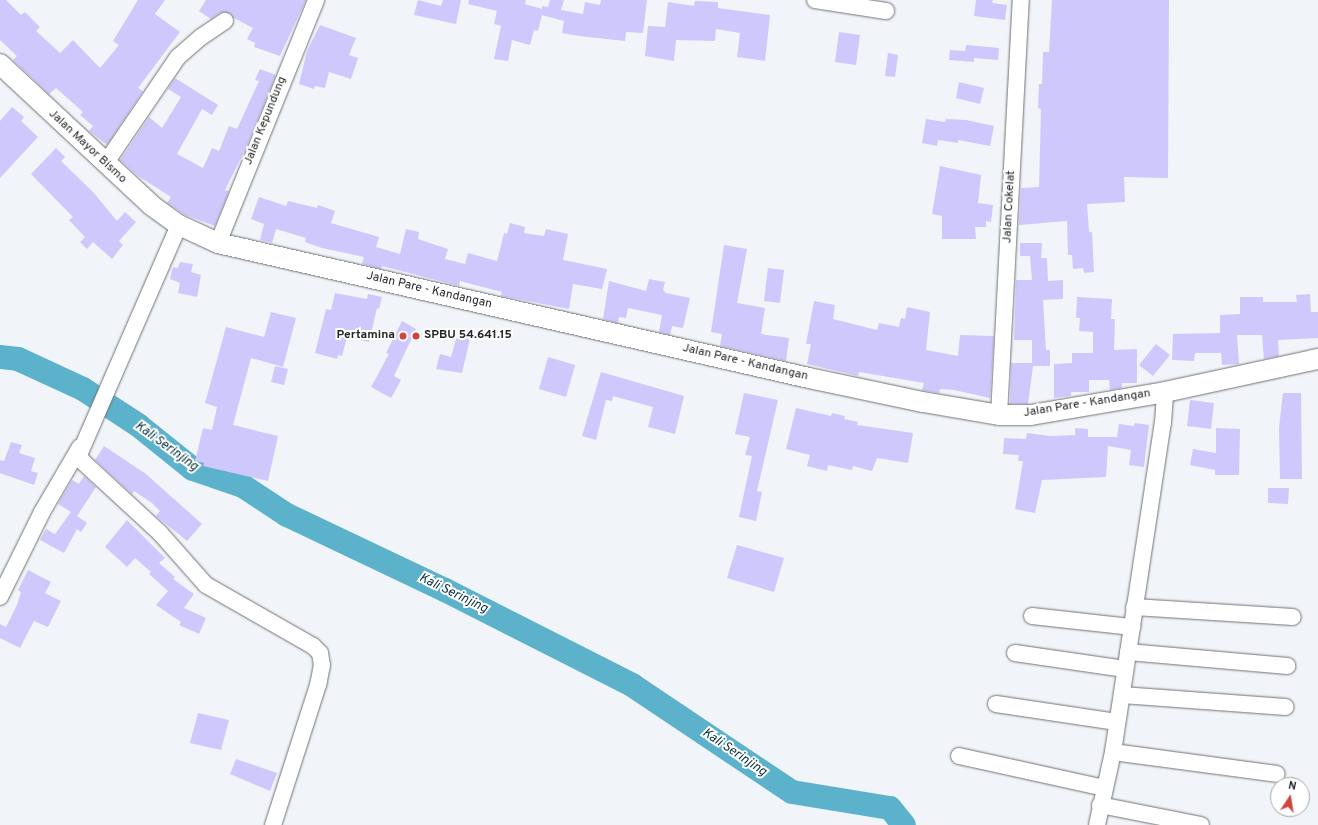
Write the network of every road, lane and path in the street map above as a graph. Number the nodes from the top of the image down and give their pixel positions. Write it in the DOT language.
graph roads {
  1 [pos="316,0"];
  2 [pos="815,0"];
  3 [pos="1021,0"];
  4 [pos="886,11"];
  5 [pos="225,21"];
  6 [pos="0,64"];
  7 [pos="105,164"];
  8 [pos="179,225"];
  9 [pos="218,243"];
  10 [pos="1318,359"];
  11 [pos="1165,392"];
  12 [pos="999,415"];
  13 [pos="80,448"];
  14 [pos="0,597"];
  15 [pos="1134,607"];
  16 [pos="1032,616"];
  17 [pos="1293,617"];
  18 [pos="1132,627"];
  19 [pos="1128,652"];
  20 [pos="1015,653"];
  21 [pos="1287,666"];
  22 [pos="1125,668"];
  23 [pos="1122,695"];
  24 [pos="996,704"];
  25 [pos="1286,707"];
  26 [pos="1117,722"];
  27 [pos="1113,752"];
  28 [pos="959,756"];
  29 [pos="1277,774"];
  30 [pos="1105,788"];
  31 [pos="1100,806"];
  32 [pos="273,825"];
  33 [pos="1097,825"];
  34 [pos="1201,825"];
  1 -- 9 [label="street, Jalan Kepundung"];
  2 -- 4 [label="street"];
  3 -- 12 [label="street, Jalan Cokelat"];
  5 -- 7 [label="street"];
  6 -- 7 [label="main road, Jalan Mayor Bismo"];
  7 -- 8 [label="main road, Jalan Mayor Bismo"];
  8 -- 9 [label="main road, Jalan Pare - Kandangan"];
  8 -- 13 [label="street"];
  9 -- 12 [label="main road, Jalan Pare - Kandangan"];
  10 -- 11 [label="main road, Jalan Pare - Kandangan"];
  11 -- 12 [label="main road, Jalan Pare - Kandangan"];
  11 -- 15 [label="street"];
  13 -- 14 [label="street"];
  13 -- 32 [label="street"];
  15 -- 17 [label="street"];
  15 -- 18 [label="street"];
  16 -- 18 [label="street"];
  18 -- 19 [label="street"];
  19 -- 21 [label="street"];
  19 -- 22 [label="street"];
  20 -- 22 [label="street"];
  22 -- 23 [label="street"];
  23 -- 25 [label="street"];
  23 -- 26 [label="street"];
  24 -- 26 [label="street"];
  26 -- 27 [label="street"];
  27 -- 29 [label="street"];
  27 -- 30 [label="street"];
  28 -- 30 [label="street"];
  30 -- 31 [label="street"];
  31 -- 33 [label="street"];
  31 -- 34 [label="street"];
}
